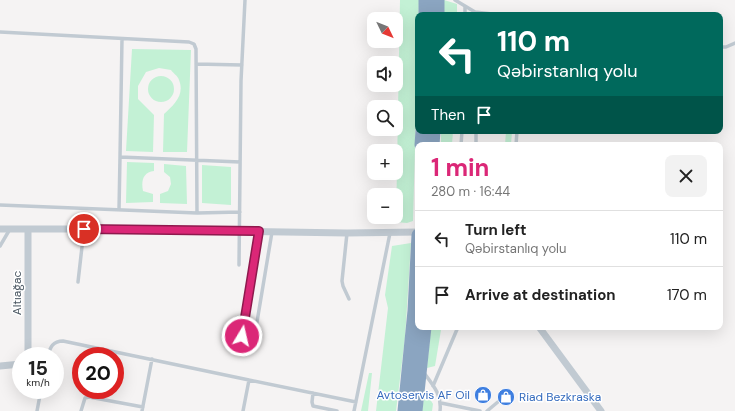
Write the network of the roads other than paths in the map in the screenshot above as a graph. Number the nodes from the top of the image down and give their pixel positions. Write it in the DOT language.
graph roads {
  1 [pos="246,0"];
  2 [pos="425,0"];
  3 [pos="438,0"];
  4 [pos="455,0"];
  5 [pos="465,7"];
  6 [pos="425,12"];
  7 [pos="438,12"];
  8 [pos="465,12"];
  9 [pos="475,12"];
  10 [pos="0,32"];
  11 [pos="122,39"];
  12 [pos="735,43"];
  13 [pos="723,48"];
  14 [pos="196,64"];
  15 [pos="242,65"];
  16 [pos="120,157"];
  17 [pos="196,159"];
  18 [pos="240,162"];
  19 [pos="0,205"];
  20 [pos="119,210"];
  21 [pos="240,212"];
  22 [pos="197,213"];
  23 [pos="0,229"];
  24 [pos="10,229"];
  25 [pos="28,229"];
  26 [pos="84,229"];
  27 [pos="240,231"];
  28 [pos="259,231"];
  29 [pos="272,231"];
  30 [pos="347,233"];
  31 [pos="390,233"];
  32 [pos="415,234"];
  33 [pos="0,246"];
  34 [pos="239,265"];
  35 [pos="78,282"];
  36 [pos="415,292"];
  37 [pos="349,299"];
  38 [pos="425,330"];
  39 [pos="457,330"];
  40 [pos="541,330"];
  41 [pos="28,347"];
  42 [pos="51,347"];
  43 [pos="152,359"];
  44 [pos="12,365"];
  45 [pos="0,366"];
  46 [pos="421,368"];
  47 [pos="249,380"];
  48 [pos="433,386"];
  49 [pos="314,394"];
  50 [pos="39,399"];
  51 [pos="499,401"];
  52 [pos="356,402"];
  53 [pos="441,403"];
  54 [pos="142,409"];
  55 [pos="37,411"];
  56 [pos="81,411"];
  57 [pos="243,411"];
  58 [pos="337,411"];
  59 [pos="354,411"];
  60 [pos="404,411"];
  61 [pos="416,411"];
  62 [pos="440,411"];
  63 [pos="480,411"];
  64 [pos="486,411"];
  65 [pos="601,411"];
  1 -- 15 [label="lane"];
  2 -- 6 [label="highway"];
  3 -- 7 [label="highway"];
  4 -- 5 [label="lane"];
  5 -- 8 [label="lane"];
  5 -- 9 [label="lane"];
  10 -- 11 [label="lane"];
  11 -- 14 [label="lane"];
  11 -- 16 [label="lane"];
  12 -- 13 [label="lane"];
  14 -- 15 [label="lane"];
  14 -- 17 [label="lane"];
  15 -- 18 [label="lane"];
  16 -- 17 [label="lane"];
  16 -- 20 [label="lane"];
  17 -- 18 [label="lane"];
  17 -- 22 [label="lane"];
  18 -- 21 [label="lane"];
  19 -- 20 [label="lane"];
  20 -- 22 [label="lane"];
  21 -- 22 [label="lane"];
  21 -- 27 [label="lane"];
  23 -- 24 [label="street"];
  24 -- 25 [label="street"];
  24 -- 33 [label="lane"];
  25 -- 26 [label="street"];
  25 -- 41 [label="street, Altıağac"];
  26 -- 27 [label="street"];
  26 -- 35 [label="lane"];
  27 -- 28 [label="street"];
  27 -- 34 [label="lane"];
  28 -- 29 [label="street"];
  28 -- 29 [label="lane"];
  29 -- 30 [label="street"];
  30 -- 31 [label="street"];
  30 -- 37 [label="lane"];
  31 -- 32 [label="street"];
  31 -- 52 [label="lane"];
  36 -- 60 [label="highway"];
  38 -- 46 [label="highway"];
  39 -- 48 [label="lane"];
  40 -- 65 [label="street"];
  42 -- 43 [label="lane"];
  43 -- 47 [label="lane"];
  43 -- 54 [label="lane"];
  44 -- 45 [label="street"];
  46 -- 48 [label="lane"];
  46 -- 61 [label="highway"];
  47 -- 49 [label="lane"];
  47 -- 57 [label="lane"];
  48 -- 53 [label="lane"];
  49 -- 52 [label="lane"];
  49 -- 58 [label="lane"];
  50 -- 55 [label="lane"];
  51 -- 64 [label="lane"];
  52 -- 59 [label="lane"];
  53 -- 62 [label="lane"];
  53 -- 63 [label="lane"];
  54 -- 56 [label="lane"];
}
